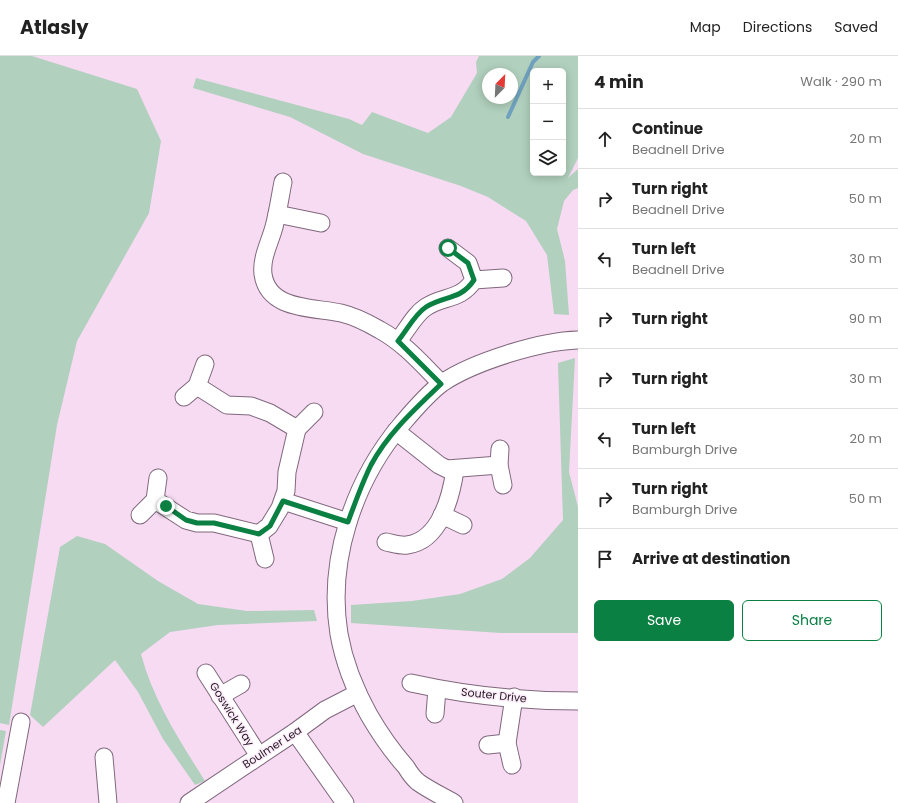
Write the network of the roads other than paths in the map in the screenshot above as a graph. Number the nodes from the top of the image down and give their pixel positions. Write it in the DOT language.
graph roads {
  1 [pos="283,182"];
  2 [pos="277,214"];
  3 [pos="321,223"];
  4 [pos="448,248"];
  5 [pos="503,278"];
  6 [pos="474,280"];
  7 [pos="578,340"];
  8 [pos="398,341"];
  9 [pos="205,364"];
  10 [pos="441,384"];
  11 [pos="197,386"];
  12 [pos="184,397"];
  13 [pos="314,412"];
  14 [pos="297,429"];
  15 [pos="396,430"];
  16 [pos="455,470"];
  17 [pos="158,478"];
  18 [pos="503,485"];
  19 [pos="155,500"];
  20 [pos="283,501"];
  21 [pos="442,515"];
  22 [pos="140,516"];
  23 [pos="348,522"];
  24 [pos="463,525"];
  25 [pos="259,534"];
  26 [pos="386,542"];
  27 [pos="265,559"];
  28 [pos="206,673"];
  29 [pos="411,683"];
  30 [pos="241,684"];
  31 [pos="437,689"];
  32 [pos="358,694"];
  33 [pos="220,696"];
  34 [pos="514,697"];
  35 [pos="578,700"];
  36 [pos="435,714"];
  37 [pos="21,722"];
  38 [pos="295,732"];
  39 [pos="507,743"];
  40 [pos="488,745"];
  41 [pos="104,756"];
  42 [pos="259,756"];
  43 [pos="512,764"];
  44 [pos="6,803"];
  45 [pos="108,803"];
  46 [pos="189,803"];
  47 [pos="345,803"];
  48 [pos="454,803"];
  1 -- 2 [label="street"];
  2 -- 3 [label="street"];
  2 -- 8 [label="street"];
  4 -- 6 [label="street"];
  5 -- 6 [label="street"];
  6 -- 8 [label="street"];
  7 -- 10 [label="street"];
  8 -- 10 [label="street"];
  9 -- 11 [label="street"];
  10 -- 15 [label="street"];
  11 -- 12 [label="street"];
  11 -- 14 [label="street"];
  13 -- 14 [label="street"];
  14 -- 20 [label="street"];
  15 -- 16 [label="street"];
  15 -- 23 [label="street"];
  16 -- 18 [label="street"];
  16 -- 21 [label="street"];
  17 -- 19 [label="street"];
  19 -- 22 [label="street"];
  19 -- 25 [label="street"];
  20 -- 23 [label="street"];
  20 -- 25 [label="street"];
  21 -- 24 [label="street"];
  21 -- 26 [label="street"];
  23 -- 32 [label="street"];
  25 -- 27 [label="street"];
  28 -- 33 [label="street, Goswick Way"];
  29 -- 31 [label="street, Souter Drive"];
  30 -- 33 [label="street"];
  31 -- 34 [label="street, Souter Drive"];
  31 -- 36 [label="street"];
  32 -- 38 [label="street, Boulmer Lea"];
  32 -- 48 [label="street"];
  33 -- 42 [label="street, Goswick Way"];
  34 -- 35 [label="street, Souter Drive"];
  34 -- 39 [label="street"];
  37 -- 44 [label="street"];
  38 -- 42 [label="street, Boulmer Lea"];
  38 -- 47 [label="street"];
  39 -- 40 [label="street"];
  39 -- 43 [label="street"];
  41 -- 45 [label="street"];
  42 -- 46 [label="street, Boulmer Lea"];
}
